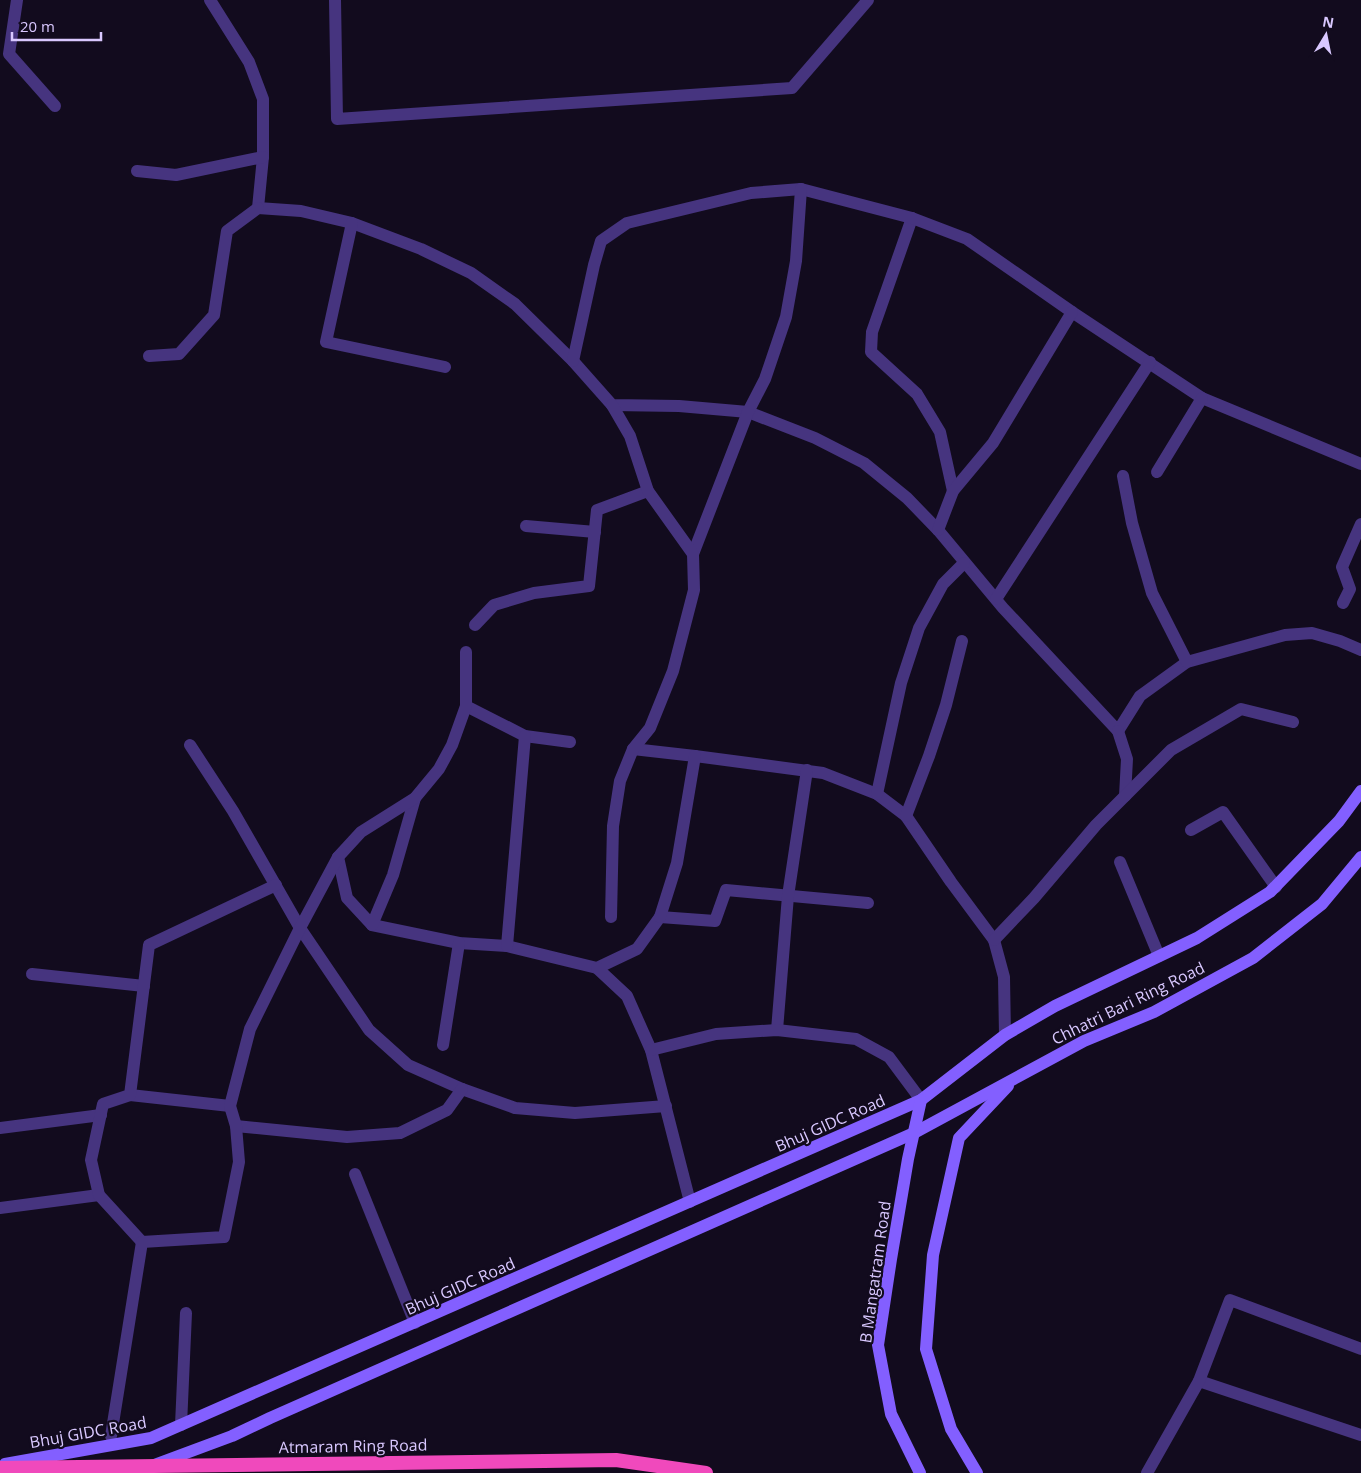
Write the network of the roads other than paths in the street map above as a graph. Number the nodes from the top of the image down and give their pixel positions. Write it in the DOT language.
graph roads {
  1 [pos="17,0"];
  2 [pos="210,0"];
  3 [pos="335,0"];
  4 [pos="868,0"];
  5 [pos="55,106"];
  6 [pos="263,157"];
  7 [pos="137,172"];
  8 [pos="801,189"];
  9 [pos="258,208"];
  10 [pos="912,218"];
  11 [pos="352,223"];
  12 [pos="1072,312"];
  13 [pos="149,356"];
  14 [pos="573,361"];
  15 [pos="1150,362"];
  16 [pos="445,367"];
  17 [pos="1202,398"];
  18 [pos="612,405"];
  19 [pos="748,412"];
  20 [pos="1361,464"];
  21 [pos="1157,472"];
  22 [pos="1123,476"];
  23 [pos="648,491"];
  24 [pos="953,491"];
  25 [pos="1361,524"];
  26 [pos="526,526"];
  27 [pos="938,530"];
  28 [pos="595,532"];
  29 [pos="692,554"];
  30 [pos="964,563"];
  31 [pos="996,600"];
  32 [pos="1343,603"];
  33 [pos="474,625"];
  34 [pos="962,641"];
  35 [pos="1361,650"];
  36 [pos="466,652"];
  37 [pos="1186,662"];
  38 [pos="466,706"];
  39 [pos="1293,722"];
  40 [pos="1118,731"];
  41 [pos="525,736"];
  42 [pos="570,742"];
  43 [pos="190,745"];
  44 [pos="633,749"];
  45 [pos="695,756"];
  46 [pos="807,770"];
  47 [pos="1361,791"];
  48 [pos="878,794"];
  49 [pos="1125,796"];
  50 [pos="415,798"];
  51 [pos="906,816"];
  52 [pos="1191,830"];
  53 [pos="338,857"];
  54 [pos="1361,857"];
  55 [pos="1120,862"];
  56 [pos="276,885"];
  57 [pos="1276,887"];
  58 [pos="788,896"];
  59 [pos="868,903"];
  60 [pos="660,916"];
  61 [pos="611,917"];
  62 [pos="372,925"];
  63 [pos="300,928"];
  64 [pos="994,940"];
  65 [pos="459,942"];
  66 [pos="507,946"];
  67 [pos="1159,956"];
  68 [pos="597,968"];
  69 [pos="32,974"];
  70 [pos="144,986"];
  71 [pos="777,1030"];
  72 [pos="1005,1035"];
  73 [pos="444,1045"];
  74 [pos="651,1050"];
  75 [pos="1017,1076"];
  76 [pos="462,1089"];
  77 [pos="130,1095"];
  78 [pos="921,1100"];
  79 [pos="230,1106"];
  80 [pos="666,1106"];
  81 [pos="101,1115"];
  82 [pos="236,1126"];
  83 [pos="0,1128"];
  84 [pos="914,1133"];
  85 [pos="355,1174"];
  86 [pos="99,1195"];
  87 [pos="690,1202"];
  88 [pos="0,1208"];
  89 [pos="142,1242"];
  90 [pos="186,1313"];
  91 [pos="414,1323"];
  92 [pos="1361,1349"];
  93 [pos="1198,1381"];
  94 [pos="181,1425"];
  95 [pos="111,1436"];
  96 [pos="1361,1436"];
  97 [pos="0,1466"];
  98 [pos="152,1466"];
  99 [pos="136,1473"];
  100 [pos="706,1473"];
  101 [pos="920,1473"];
  102 [pos="978,1473"];
  103 [pos="1147,1473"];
  1 -- 5 [label="street"];
  2 -- 6 [label="street"];
  3 -- 4 [label="street"];
  6 -- 7 [label="street"];
  6 -- 9 [label="street"];
  8 -- 10 [label="street"];
  8 -- 14 [label="street"];
  8 -- 19 [label="street"];
  9 -- 11 [label="street"];
  9 -- 13 [label="street"];
  10 -- 12 [label="street"];
  10 -- 24 [label="street"];
  11 -- 14 [label="street"];
  11 -- 16 [label="street"];
  12 -- 15 [label="street"];
  12 -- 24 [label="street"];
  14 -- 18 [label="street"];
  15 -- 17 [label="street"];
  15 -- 31 [label="street"];
  17 -- 20 [label="street"];
  17 -- 21 [label="street"];
  18 -- 19 [label="street"];
  18 -- 23 [label="street"];
  19 -- 27 [label="street"];
  19 -- 29 [label="street"];
  22 -- 37 [label="street"];
  23 -- 28 [label="street"];
  23 -- 29 [label="street"];
  24 -- 27 [label="street"];
  25 -- 32 [label="street"];
  26 -- 28 [label="street"];
  27 -- 30 [label="street"];
  28 -- 33 [label="street"];
  29 -- 44 [label="street"];
  30 -- 31 [label="street"];
  30 -- 48 [label="street"];
  31 -- 40 [label="street"];
  34 -- 51 [label="street"];
  35 -- 37 [label="street"];
  36 -- 38 [label="street"];
  37 -- 40 [label="street"];
  38 -- 41 [label="street"];
  38 -- 50 [label="street"];
  39 -- 49 [label="street"];
  40 -- 49 [label="street"];
  41 -- 42 [label="street"];
  41 -- 66 [label="street"];
  43 -- 56 [label="street"];
  44 -- 45 [label="street"];
  44 -- 61 [label="street"];
  45 -- 46 [label="street"];
  45 -- 60 [label="street"];
  46 -- 48 [label="street"];
  46 -- 58 [label="street"];
  47 -- 57 [label="main road, Bhuj GIDC Road"];
  48 -- 51 [label="street"];
  49 -- 64 [label="street"];
  50 -- 53 [label="street"];
  50 -- 62 [label="street"];
  51 -- 64 [label="street"];
  52 -- 57 [label="street"];
  53 -- 62 [label="street"];
  53 -- 63 [label="street"];
  54 -- 75 [label="main road, Chhatri Bari Ring Road"];
  55 -- 67 [label="street"];
  56 -- 63 [label="street"];
  56 -- 70 [label="street"];
  57 -- 67 [label="main road, Bhuj GIDC Road"];
  58 -- 59 [label="street"];
  58 -- 60 [label="street"];
  58 -- 71 [label="street"];
  60 -- 68 [label="street"];
  62 -- 65 [label="street"];
  63 -- 76 [label="street"];
  63 -- 79 [label="street"];
  64 -- 72 [label="street"];
  65 -- 66 [label="street"];
  65 -- 73 [label="street"];
  66 -- 68 [label="street"];
  67 -- 72 [label="main road, Bhuj GIDC Road"];
  68 -- 74 [label="street"];
  69 -- 70 [label="street"];
  70 -- 77 [label="street"];
  71 -- 74 [label="street"];
  71 -- 78 [label="street"];
  72 -- 78 [label="main road, Bhuj GIDC Road"];
  74 -- 80 [label="street"];
  75 -- 84 [label="main road"];
  75 -- 102 [label="main road"];
  76 -- 80 [label="street"];
  76 -- 82 [label="street"];
  77 -- 79 [label="street"];
  77 -- 81 [label="street"];
  78 -- 84 [label="main road, B Mangatram Road"];
  78 -- 87 [label="main road, Bhuj GIDC Road"];
  79 -- 82 [label="street"];
  80 -- 87 [label="street"];
  81 -- 83 [label="street"];
  81 -- 86 [label="street"];
  82 -- 89 [label="street"];
  84 -- 98 [label="main road"];
  84 -- 101 [label="main road, B Mangatram Road"];
  85 -- 91 [label="street"];
  86 -- 88 [label="street"];
  86 -- 89 [label="street"];
  87 -- 91 [label="main road, Bhuj GIDC Road"];
  89 -- 95 [label="street"];
  90 -- 94 [label="street"];
  91 -- 94 [label="main road, Bhuj GIDC Road"];
  92 -- 93 [label="street"];
  93 -- 96 [label="street"];
  93 -- 103 [label="street"];
  94 -- 97 [label="main road, Bhuj GIDC Road"];
  97 -- 98 [label="highway, Atmaram Ring Road"];
  98 -- 99 [label="main road"];
  98 -- 100 [label="highway, Atmaram Ring Road"];
}
